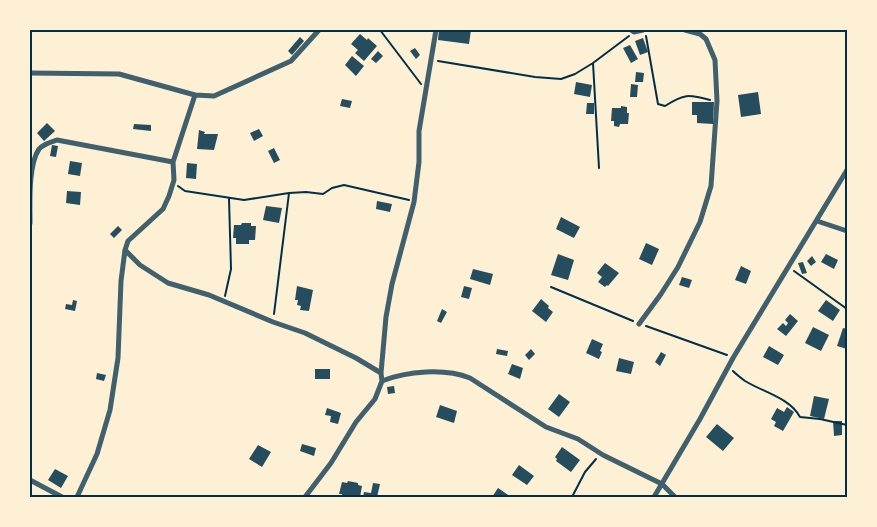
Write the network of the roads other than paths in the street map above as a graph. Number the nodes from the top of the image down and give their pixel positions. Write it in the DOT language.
graph roads {
  1 [pos="319,30"];
  2 [pos="436,30"];
  3 [pos="644,30"];
  4 [pos="685,30"];
  5 [pos="633,31"];
  6 [pos="30,73"];
  7 [pos="195,95"];
  8 [pos="173,162"];
  9 [pos="847,170"];
  10 [pos="817,221"];
  11 [pos="30,223"];
  12 [pos="847,231"];
  13 [pos="125,250"];
  14 [pos="639,324"];
  15 [pos="381,373"];
  16 [pos="382,381"];
  17 [pos="30,480"];
  18 [pos="662,484"];
  19 [pos="62,497"];
  20 [pos="78,497"];
  21 [pos="305,497"];
  22 [pos="654,497"];
  23 [pos="675,497"];
  1 -- 7 [label="street"];
  2 -- 15 [label="street"];
  3 -- 5 [label="street"];
  4 -- 14 [label="street"];
  6 -- 7 [label="street"];
  7 -- 8 [label="street"];
  8 -- 11 [label="street"];
  8 -- 13 [label="street"];
  9 -- 10 [label="street"];
  10 -- 12 [label="street"];
  10 -- 18 [label="street"];
  13 -- 15 [label="street"];
  13 -- 20 [label="street"];
  15 -- 16 [label="street"];
  16 -- 18 [label="street"];
  16 -- 21 [label="street"];
  17 -- 19 [label="street"];
  18 -- 22 [label="street"];
  18 -- 23 [label="street"];
}
